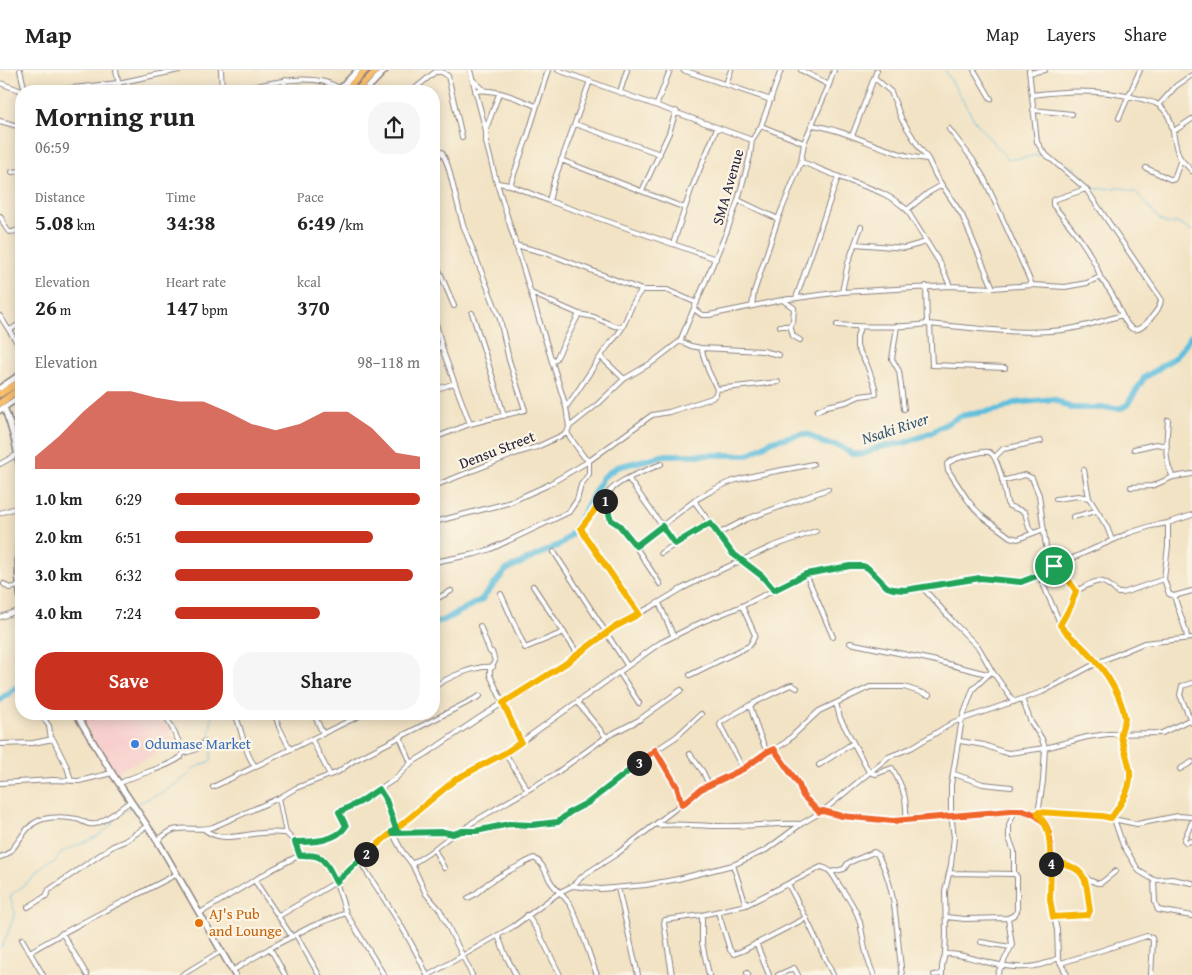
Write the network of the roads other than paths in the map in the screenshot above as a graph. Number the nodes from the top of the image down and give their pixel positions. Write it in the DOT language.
graph roads {
  1 [pos="20,70"];
  2 [pos="116,70"];
  3 [pos="180,70"];
  4 [pos="221,70"];
  5 [pos="358,70"];
  6 [pos="366,70"];
  7 [pos="377,70"];
  8 [pos="385,70"];
  9 [pos="470,70"];
  10 [pos="548,70"];
  11 [pos="558,70"];
  12 [pos="627,70"];
  13 [pos="670,70"];
  14 [pos="683,70"];
  15 [pos="731,70"];
  16 [pos="782,70"];
  17 [pos="801,70"];
  18 [pos="834,70"];
  19 [pos="877,70"];
  20 [pos="974,70"];
  21 [pos="1045,70"];
  22 [pos="1140,70"];
  23 [pos="174,71"];
  24 [pos="1029,72"];
  25 [pos="1192,75"];
  26 [pos="875,78"];
  27 [pos="286,80"];
  28 [pos="473,80"];
  29 [pos="590,81"];
  30 [pos="0,82"];
  31 [pos="118,83"];
  32 [pos="726,84"];
  33 [pos="23,85"];
  34 [pos="100,85"];
  35 [pos="222,85"];
  36 [pos="262,85"];
  37 [pos="284,85"];
  38 [pos="336,85"];
  39 [pos="345,85"];
  40 [pos="347,85"];
  41 [pos="362,85"];
  42 [pos="371,85"];
  43 [pos="419,85"];
  44 [pos="829,85"];
  45 [pos="15,88"];
  46 [pos="484,90"];
  47 [pos="476,91"];
  48 [pos="620,92"];
  49 [pos="499,94"];
  50 [pos="1032,95"];
  51 [pos="1129,96"];
  52 [pos="991,99"];
  53 [pos="771,100"];
  54 [pos="657,104"];
  55 [pos="1159,105"];
  56 [pos="536,106"];
  57 [pos="1033,110"];
  58 [pos="676,111"];
  59 [pos="1072,114"];
  60 [pos="1119,118"];
  61 [pos="1192,119"];
  62 [pos="0,121"];
  63 [pos="575,124"];
  64 [pos="15,125"];
  65 [pos="812,125"];
  66 [pos="761,126"];
  67 [pos="717,128"];
  68 [pos="948,129"];
  69 [pos="486,131"];
  70 [pos="1174,131"];
  71 [pos="852,136"];
  72 [pos="462,137"];
  73 [pos="752,140"];
  74 [pos="804,143"];
  75 [pos="440,152"];
  76 [pos="660,154"];
  77 [pos="928,159"];
  78 [pos="561,160"];
  79 [pos="1181,160"];
  80 [pos="801,162"];
  81 [pos="1146,168"];
  82 [pos="1192,171"];
  83 [pos="12,172"];
  84 [pos="15,172"];
  85 [pos="838,177"];
  86 [pos="498,183"];
  87 [pos="510,185"];
  88 [pos="942,185"];
  89 [pos="1086,189"];
  90 [pos="642,191"];
  91 [pos="738,200"];
  92 [pos="549,201"];
  93 [pos="685,208"];
  94 [pos="907,210"];
  95 [pos="0,216"];
  96 [pos="778,219"];
  97 [pos="861,228"];
  98 [pos="15,231"];
  99 [pos="926,242"];
  100 [pos="673,244"];
  101 [pos="855,244"];
  102 [pos="515,245"];
  103 [pos="716,259"];
  104 [pos="440,272"];
  105 [pos="1100,277"];
  106 [pos="1032,285"];
  107 [pos="926,286"];
  108 [pos="950,286"];
  109 [pos="993,288"];
  110 [pos="642,290"];
  111 [pos="842,292"];
  112 [pos="531,293"];
  113 [pos="796,298"];
  114 [pos="782,300"];
  115 [pos="698,303"];
  116 [pos="454,306"];
  117 [pos="752,306"];
  118 [pos="694,309"];
  119 [pos="472,313"];
  120 [pos="578,314"];
  121 [pos="1122,315"];
  122 [pos="0,316"];
  123 [pos="928,324"];
  124 [pos="790,325"];
  125 [pos="837,325"];
  126 [pos="780,326"];
  127 [pos="896,326"];
  128 [pos="15,327"];
  129 [pos="623,327"];
  130 [pos="860,327"];
  131 [pos="10,330"];
  132 [pos="15,339"];
  133 [pos="440,339"];
  134 [pos="800,340"];
  135 [pos="680,341"];
  136 [pos="442,347"];
  137 [pos="701,348"];
  138 [pos="779,355"];
  139 [pos="601,357"];
  140 [pos="552,362"];
  141 [pos="1005,368"];
  142 [pos="15,377"];
  143 [pos="624,379"];
  144 [pos="778,382"];
  145 [pos="455,384"];
  146 [pos="1,385"];
  147 [pos="15,385"];
  148 [pos="440,388"];
  149 [pos="717,389"];
  150 [pos="0,394"];
  151 [pos="15,394"];
  152 [pos="15,399"];
  153 [pos="1,407"];
  154 [pos="566,407"];
  155 [pos="904,409"];
  156 [pos="817,411"];
  157 [pos="504,416"];
  158 [pos="1168,420"];
  159 [pos="470,424"];
  160 [pos="569,427"];
  161 [pos="567,433"];
  162 [pos="440,436"];
  163 [pos="1041,440"];
  164 [pos="15,441"];
  165 [pos="1167,446"];
  166 [pos="1134,449"];
  167 [pos="15,456"];
  168 [pos="995,457"];
  169 [pos="589,461"];
  170 [pos="0,464"];
  171 [pos="661,464"];
  172 [pos="813,464"];
  173 [pos="1084,470"];
  174 [pos="1192,474"];
  175 [pos="1172,477"];
  176 [pos="628,478"];
  177 [pos="1002,481"];
  178 [pos="440,484"];
  179 [pos="1131,487"];
  180 [pos="828,490"];
  181 [pos="604,498"];
  182 [pos="1089,498"];
  183 [pos="1056,499"];
  184 [pos="696,503"];
  185 [pos="15,508"];
  186 [pos="1096,511"];
  187 [pos="0,513"];
  188 [pos="1192,515"];
  189 [pos="1074,517"];
  190 [pos="440,520"];
  191 [pos="710,523"];
  192 [pos="1168,524"];
  193 [pos="662,526"];
  194 [pos="1044,529"];
  195 [pos="816,531"];
  196 [pos="1033,533"];
  197 [pos="718,534"];
  198 [pos="1112,540"];
  199 [pos="675,544"];
  200 [pos="636,546"];
  201 [pos="554,552"];
  202 [pos="661,553"];
  203 [pos="440,561"];
  204 [pos="741,561"];
  205 [pos="1054,566"];
  206 [pos="806,574"];
  207 [pos="1039,575"];
  208 [pos="1164,579"];
  209 [pos="4,584"];
  210 [pos="660,584"];
  211 [pos="534,586"];
  212 [pos="15,587"];
  213 [pos="922,588"];
  214 [pos="774,590"];
  215 [pos="451,591"];
  216 [pos="1076,591"];
  217 [pos="1192,591"];
  218 [pos="501,594"];
  219 [pos="1174,596"];
  220 [pos="440,597"];
  221 [pos="659,603"];
  222 [pos="742,606"];
  223 [pos="15,612"];
  224 [pos="639,614"];
  225 [pos="0,617"];
  226 [pos="1060,625"];
  227 [pos="480,626"];
  228 [pos="564,632"];
  229 [pos="606,632"];
  230 [pos="673,635"];
  231 [pos="833,637"];
  232 [pos="1187,638"];
  233 [pos="1192,638"];
  234 [pos="850,642"];
  235 [pos="578,654"];
  236 [pos="1097,663"];
  237 [pos="627,665"];
  238 [pos="493,667"];
  239 [pos="992,671"];
  240 [pos="619,672"];
  241 [pos="988,674"];
  242 [pos="690,675"];
  243 [pos="1192,683"];
  244 [pos="440,684"];
  245 [pos="797,688"];
  246 [pos="681,690"];
  247 [pos="929,695"];
  248 [pos="480,696"];
  249 [pos="1022,699"];
  250 [pos="577,702"];
  251 [pos="1014,702"];
  252 [pos="503,703"];
  253 [pos="638,703"];
  254 [pos="836,703"];
  255 [pos="750,705"];
  256 [pos="702,714"];
  257 [pos="440,716"];
  258 [pos="962,719"];
  259 [pos="45,720"];
  260 [pos="80,720"];
  261 [pos="168,720"];
  262 [pos="238,720"];
  263 [pos="277,720"];
  264 [pos="317,720"];
  265 [pos="351,720"];
  266 [pos="433,720"];
  267 [pos="1191,722"];
  268 [pos="323,734"];
  269 [pos="1120,734"];
  270 [pos="400,737"];
  271 [pos="606,737"];
  272 [pos="51,739"];
  273 [pos="312,740"];
  274 [pos="960,741"];
  275 [pos="204,742"];
  276 [pos="521,742"];
  277 [pos="853,743"];
  278 [pos="0,744"];
  279 [pos="1045,748"];
  280 [pos="290,749"];
  281 [pos="774,749"];
  282 [pos="655,750"];
  283 [pos="767,752"];
  284 [pos="183,753"];
  285 [pos="505,753"];
  286 [pos="690,754"];
  287 [pos="1192,762"];
  288 [pos="410,763"];
  289 [pos="819,765"];
  290 [pos="256,767"];
  291 [pos="743,769"];
  292 [pos="1180,769"];
  293 [pos="869,772"];
  294 [pos="112,774"];
  295 [pos="954,774"];
  296 [pos="330,775"];
  297 [pos="71,781"];
  298 [pos="0,783"];
  299 [pos="119,784"];
  300 [pos="709,785"];
  301 [pos="213,787"];
  302 [pos="1012,787"];
  303 [pos="379,789"];
  304 [pos="527,789"];
  305 [pos="279,798"];
  306 [pos="131,801"];
  307 [pos="682,805"];
  308 [pos="1015,810"];
  309 [pos="821,811"];
  310 [pos="1038,814"];
  311 [pos="951,815"];
  312 [pos="483,817"];
  313 [pos="1192,817"];
  314 [pos="906,819"];
  315 [pos="1113,819"];
  316 [pos="1192,822"];
  317 [pos="800,824"];
  318 [pos="147,826"];
  319 [pos="656,826"];
  320 [pos="486,828"];
  321 [pos="206,830"];
  322 [pos="394,831"];
  323 [pos="462,831"];
  324 [pos="286,833"];
  325 [pos="453,834"];
  326 [pos="157,841"];
  327 [pos="295,842"];
  328 [pos="1192,842"];
  329 [pos="434,849"];
  330 [pos="300,856"];
  331 [pos="0,857"];
  332 [pos="359,860"];
  333 [pos="1051,860"];
  334 [pos="412,864"];
  335 [pos="733,865"];
  336 [pos="444,868"];
  337 [pos="1116,871"];
  338 [pos="831,872"];
  339 [pos="949,873"];
  340 [pos="177,874"];
  341 [pos="1014,874"];
  342 [pos="1085,877"];
  343 [pos="1154,880"];
  344 [pos="255,881"];
  345 [pos="336,882"];
  346 [pos="1192,883"];
  347 [pos="788,884"];
  348 [pos="572,886"];
  349 [pos="618,888"];
  350 [pos="560,892"];
  351 [pos="468,898"];
  352 [pos="746,905"];
  353 [pos="28,907"];
  354 [pos="718,912"];
  355 [pos="200,913"];
  356 [pos="346,913"];
  357 [pos="702,915"];
  358 [pos="279,916"];
  359 [pos="527,916"];
  360 [pos="1192,916"];
  361 [pos="946,917"];
  362 [pos="1053,917"];
  363 [pos="806,918"];
  364 [pos="1008,918"];
  365 [pos="62,933"];
  366 [pos="294,936"];
  367 [pos="498,936"];
  368 [pos="22,939"];
  369 [pos="981,942"];
  370 [pos="756,943"];
  371 [pos="1010,947"];
  372 [pos="270,948"];
  373 [pos="221,951"];
  374 [pos="30,952"];
  375 [pos="945,954"];
  376 [pos="462,955"];
  377 [pos="1058,958"];
  378 [pos="1061,963"];
  379 [pos="1001,966"];
  380 [pos="234,973"];
  381 [pos="942,974"];
  382 [pos="43,975"];
  383 [pos="87,975"];
  384 [pos="182,975"];
  385 [pos="285,975"];
  386 [pos="319,975"];
  387 [pos="384,975"];
  388 [pos="428,975"];
  389 [pos="472,975"];
  390 [pos="516,975"];
  391 [pos="560,975"];
  392 [pos="597,975"];
  393 [pos="638,975"];
  394 [pos="672,975"];
  395 [pos="709,975"];
  396 [pos="768,975"];
  397 [pos="778,975"];
  398 [pos="798,975"];
  399 [pos="833,975"];
  400 [pos="874,975"];
  401 [pos="902,975"];
  402 [pos="934,975"];
  403 [pos="997,975"];
  404 [pos="1066,975"];
  405 [pos="1150,975"];
  1 -- 33 [label="street"];
  2 -- 31 [label="street"];
  3 -- 23 [label="street"];
  4 -- 35 [label="street"];
  5 -- 39 [label="street"];
  6 -- 40 [label="main road"];
  7 -- 41 [label="main road"];
  8 -- 42 [label="street"];
  9 -- 28 [label="street"];
  10 -- 56 [label="street"];
  11 -- 29 [label="street"];
  12 -- 48 [label="street"];
  13 -- 54 [label="street"];
  14 -- 32 [label="street"];
  15 -- 32 [label="street"];
  16 -- 53 [label="street, SMA Avenue"];
  17 -- 44 [label="street"];
  18 -- 44 [label="street"];
  19 -- 26 [label="street"];
  20 -- 52 [label="street"];
  21 -- 24 [label="street"];
  22 -- 51 [label="street"];
  23 -- 31 [label="street"];
  24 -- 50 [label="street"];
  25 -- 55 [label="street"];
  26 -- 71 [label="street"];
  26 -- 77 [label="street"];
  27 -- 36 [label="street"];
  27 -- 37 [label="street"];
  27 -- 38 [label="street"];
  28 -- 46 [label="street"];
  28 -- 47 [label="street"];
  29 -- 48 [label="street"];
  29 -- 63 [label="street"];
  30 -- 45 [label="street"];
  31 -- 34 [label="street"];
  32 -- 53 [label="street"];
  43 -- 72 [label="street"];
  44 -- 65 [label="street"];
  46 -- 47 [label="street"];
  46 -- 49 [label="street"];
  47 -- 69 [label="street"];
  48 -- 54 [label="street"];
  49 -- 56 [label="street"];
  49 -- 69 [label="street"];
  50 -- 51 [label="street"];
  50 -- 57 [label="street"];
  51 -- 55 [label="street"];
  51 -- 60 [label="street"];
  53 -- 66 [label="street, SMA Avenue"];
  54 -- 58 [label="street"];
  55 -- 70 [label="street"];
  56 -- 87 [label="street"];
  57 -- 59 [label="street"];
  57 -- 89 [label="street"];
  58 -- 67 [label="street"];
  58 -- 76 [label="street"];
  61 -- 70 [label="street"];
  62 -- 64 [label="street"];
  63 -- 76 [label="street"];
  63 -- 78 [label="street"];
  65 -- 71 [label="street"];
  65 -- 74 [label="street"];
  66 -- 73 [label="street, SMA Avenue"];
  66 -- 74 [label="street"];
  67 -- 73 [label="street"];
  67 -- 93 [label="street"];
  68 -- 106 [label="street"];
  69 -- 86 [label="street"];
  70 -- 79 [label="street"];
  71 -- 77 [label="street"];
  73 -- 91 [label="street, SMA Avenue"];
  74 -- 80 [label="street"];
  75 -- 157 [label="street"];
  76 -- 90 [label="street"];
  77 -- 88 [label="street"];
  78 -- 90 [label="street"];
  78 -- 92 [label="street"];
  79 -- 81 [label="street"];
  79 -- 82 [label="street"];
  80 -- 85 [label="street"];
  80 -- 96 [label="street"];
  83 -- 84 [label="street"];
  85 -- 94 [label="street"];
  85 -- 113 [label="street"];
  86 -- 87 [label="street"];
  86 -- 102 [label="street"];
  87 -- 92 [label="street"];
  88 -- 94 [label="street"];
  88 -- 109 [label="street"];
  89 -- 105 [label="street"];
  89 -- 121 [label="street"];
  90 -- 93 [label="street"];
  91 -- 96 [label="street"];
  91 -- 103 [label="street, SMA Avenue"];
  92 -- 100 [label="street"];
  93 -- 100 [label="street"];
  94 -- 99 [label="street"];
  95 -- 98 [label="street"];
  96 -- 117 [label="street"];
  97 -- 101 [label="street"];
  99 -- 101 [label="street"];
  99 -- 108 [label="street"];
  100 -- 103 [label="street"];
  101 -- 111 [label="street"];
  102 -- 110 [label="street"];
  102 -- 112 [label="street"];
  103 -- 115 [label="street, SMA Avenue"];
  104 -- 116 [label="street"];
  105 -- 106 [label="street"];
  105 -- 121 [label="street"];
  106 -- 109 [label="street"];
  107 -- 108 [label="street"];
  107 -- 111 [label="street"];
  107 -- 123 [label="street"];
  108 -- 109 [label="street"];
  110 -- 115 [label="street"];
  110 -- 129 [label="street"];
  111 -- 113 [label="street"];
  112 -- 120 [label="street"];
  112 -- 140 [label="street"];
  113 -- 114 [label="street"];
  114 -- 117 [label="street"];
  114 -- 124 [label="street"];
  115 -- 118 [label="street, SMA Avenue"];
  117 -- 118 [label="street"];
  118 -- 135 [label="street, SMA Avenue"];
  119 -- 157 [label="street"];
  120 -- 129 [label="street"];
  120 -- 140 [label="street"];
  121 -- 123 [label="street"];
  122 -- 131 [label="street"];
  123 -- 127 [label="street"];
  123 -- 141 [label="street"];
  124 -- 126 [label="street"];
  124 -- 134 [label="street"];
  125 -- 130 [label="street"];
  127 -- 130 [label="street"];
  127 -- 155 [label="street"];
  128 -- 131 [label="street"];
  129 -- 139 [label="street"];
  130 -- 156 [label="street"];
  131 -- 132 [label="street"];
  133 -- 136 [label="street"];
  135 -- 137 [label="street"];
  135 -- 143 [label="street"];
  136 -- 145 [label="street"];
  137 -- 138 [label="street"];
  137 -- 149 [label="street"];
  139 -- 143 [label="street"];
  139 -- 154 [label="street"];
  140 -- 154 [label="street"];
  142 -- 146 [label="street"];
  143 -- 160 [label="street"];
  144 -- 149 [label="street"];
  145 -- 148 [label="street"];
  145 -- 159 [label="street"];
  147 -- 150 [label="main road"];
  149 -- 169 [label="street"];
  151 -- 153 [label="main road"];
  152 -- 153 [label="street"];
  153 -- 164 [label="street"];
  154 -- 160 [label="street"];
  157 -- 159 [label="street"];
  158 -- 165 [label="street"];
  159 -- 162 [label="street"];
  160 -- 161 [label="street"];
  161 -- 169 [label="street"];
  161 -- 178 [label="street, Densu Street"];
  163 -- 168 [label="street"];
  165 -- 166 [label="street"];
  165 -- 175 [label="street"];
  167 -- 170 [label="street"];
  168 -- 177 [label="street"];
  168 -- 196 [label="street"];
  169 -- 190 [label="street"];
  169 -- 203 [label="street"];
  171 -- 176 [label="street"];
  172 -- 184 [label="street"];
  173 -- 182 [label="street"];
  174 -- 175 [label="street"];
  175 -- 179 [label="street"];
  176 -- 181 [label="street"];
  176 -- 193 [label="street"];
  177 -- 194 [label="street"];
  177 -- 196 [label="street"];
  180 -- 197 [label="street"];
  181 -- 200 [label="street"];
  181 -- 224 [label="street"];
  182 -- 183 [label="street"];
  182 -- 186 [label="street"];
  184 -- 191 [label="street"];
  184 -- 193 [label="street"];
  185 -- 187 [label="street"];
  186 -- 189 [label="street"];
  186 -- 198 [label="street"];
  188 -- 192 [label="street"];
  191 -- 197 [label="street"];
  191 -- 199 [label="street"];
  192 -- 198 [label="street"];
  192 -- 208 [label="street"];
  193 -- 199 [label="street"];
  193 -- 200 [label="street"];
  194 -- 196 [label="street"];
  194 -- 205 [label="street"];
  195 -- 204 [label="street"];
  197 -- 204 [label="street"];
  198 -- 205 [label="street"];
  199 -- 202 [label="street"];
  200 -- 210 [label="street"];
  201 -- 229 [label="street"];
  204 -- 214 [label="street"];
  204 -- 221 [label="street"];
  205 -- 207 [label="street"];
  205 -- 216 [label="street"];
  206 -- 213 [label="street"];
  206 -- 214 [label="street"];
  206 -- 231 [label="street"];
  207 -- 213 [label="street"];
  207 -- 226 [label="street"];
  208 -- 216 [label="street"];
  208 -- 219 [label="street"];
  209 -- 212 [label="street"];
  211 -- 228 [label="street"];
  213 -- 239 [label="street"];
  214 -- 222 [label="street"];
  215 -- 220 [label="street"];
  216 -- 226 [label="street"];
  217 -- 219 [label="street"];
  218 -- 228 [label="street"];
  219 -- 232 [label="street"];
  221 -- 224 [label="street"];
  221 -- 230 [label="street"];
  222 -- 230 [label="street"];
  222 -- 242 [label="street"];
  223 -- 225 [label="street"];
  224 -- 229 [label="street"];
  226 -- 236 [label="street"];
  227 -- 238 [label="street"];
  228 -- 235 [label="street"];
  229 -- 235 [label="street"];
  229 -- 237 [label="street"];
  230 -- 237 [label="street"];
  232 -- 233 [label="street"];
  232 -- 236 [label="street"];
  234 -- 241 [label="street"];
  235 -- 252 [label="street"];
  236 -- 249 [label="street"];
  236 -- 269 [label="street"];
  237 -- 240 [label="street"];
  238 -- 244 [label="street"];
  238 -- 252 [label="street"];
  239 -- 241 [label="street"];
  239 -- 251 [label="street"];
  240 -- 250 [label="street"];
  240 -- 253 [label="street"];
  241 -- 258 [label="street"];
  243 -- 267 [label="street"];
  245 -- 255 [label="street"];
  246 -- 271 [label="street"];
  247 -- 254 [label="street"];
  248 -- 257 [label="street"];
  249 -- 251 [label="street"];
  249 -- 279 [label="street"];
  250 -- 271 [label="street"];
  250 -- 276 [label="street"];
  251 -- 258 [label="street"];
  252 -- 276 [label="street"];
  252 -- 288 [label="street"];
  254 -- 277 [label="street"];
  254 -- 281 [label="street"];
  255 -- 283 [label="street"];
  255 -- 291 [label="street"];
  256 -- 282 [label="street"];
  258 -- 274 [label="street"];
  258 -- 293 [label="street"];
  259 -- 272 [label="street"];
  260 -- 294 [label="street"];
  261 -- 284 [label="street"];
  262 -- 290 [label="street"];
  263 -- 280 [label="street"];
  264 -- 268 [label="street"];
  265 -- 268 [label="street"];
  266 -- 270 [label="street"];
  267 -- 269 [label="street"];
  268 -- 273 [label="street"];
  269 -- 279 [label="street"];
  269 -- 315 [label="street"];
  270 -- 288 [label="street"];
  270 -- 296 [label="street"];
  271 -- 304 [label="street"];
  272 -- 278 [label="street"];
  272 -- 297 [label="street"];
  273 -- 280 [label="street"];
  273 -- 296 [label="street"];
  274 -- 279 [label="street"];
  274 -- 295 [label="street"];
  275 -- 284 [label="street"];
  276 -- 285 [label="street"];
  277 -- 289 [label="street"];
  277 -- 293 [label="street"];
  279 -- 310 [label="street"];
  280 -- 290 [label="street"];
  281 -- 283 [label="street"];
  281 -- 309 [label="street"];
  282 -- 307 [label="street"];
  282 -- 320 [label="street"];
  283 -- 291 [label="street"];
  284 -- 299 [label="street"];
  285 -- 304 [label="street"];
  285 -- 322 [label="street"];
  286 -- 300 [label="street"];
  287 -- 292 [label="street"];
  288 -- 303 [label="street"];
  290 -- 301 [label="street"];
  291 -- 300 [label="street"];
  293 -- 309 [label="street"];
  293 -- 314 [label="street"];
  294 -- 297 [label="street"];
  294 -- 299 [label="street"];
  295 -- 302 [label="street"];
  295 -- 311 [label="street"];
  296 -- 305 [label="street"];
  297 -- 298 [label="street"];
  299 -- 306 [label="street"];
  300 -- 307 [label="street"];
  303 -- 322 [label="street"];
  303 -- 327 [label="street"];
  304 -- 312 [label="street"];
  305 -- 321 [label="street"];
  305 -- 324 [label="street"];
  306 -- 318 [label="street"];
  306 -- 331 [label="street"];
  307 -- 319 [label="street"];
  308 -- 310 [label="street"];
  308 -- 311 [label="street"];
  308 -- 341 [label="street"];
  309 -- 314 [label="street"];
  309 -- 317 [label="street"];
  310 -- 315 [label="street"];
  310 -- 333 [label="street"];
  311 -- 314 [label="street"];
  311 -- 339 [label="street"];
  312 -- 320 [label="street"];
  312 -- 323 [label="street"];
  313 -- 315 [label="street"];
  315 -- 343 [label="street"];
  316 -- 328 [label="street"];
  317 -- 319 [label="street"];
  317 -- 335 [label="street"];
  318 -- 326 [label="street"];
  318 -- 353 [label="street"];
  319 -- 348 [label="street"];
  320 -- 323 [label="street"];
  321 -- 324 [label="street"];
  321 -- 326 [label="street"];
  322 -- 325 [label="street"];
  322 -- 332 [label="street"];
  322 -- 334 [label="street"];
  323 -- 325 [label="street"];
  324 -- 327 [label="street"];
  325 -- 329 [label="street"];
  326 -- 340 [label="street"];
  327 -- 330 [label="street"];
  329 -- 334 [label="street"];
  329 -- 336 [label="street"];
  330 -- 344 [label="street"];
  330 -- 345 [label="street"];
  332 -- 345 [label="street"];
  332 -- 388 [label="street"];
  333 -- 342 [label="street"];
  333 -- 362 [label="street"];
  334 -- 376 [label="street"];
  335 -- 349 [label="street"];
  335 -- 352 [label="street"];
  337 -- 342 [label="street"];
  338 -- 347 [label="street"];
  338 -- 400 [label="street"];
  338 -- 401 [label="street"];
  339 -- 341 [label="street"];
  339 -- 361 [label="street"];
  340 -- 355 [label="street"];
  340 -- 365 [label="street"];
  341 -- 364 [label="street"];
  342 -- 362 [label="street"];
  343 -- 346 [label="street"];
  343 -- 360 [label="street"];
  344 -- 355 [label="street"];
  344 -- 358 [label="street"];
  345 -- 356 [label="street"];
  345 -- 358 [label="street"];
  347 -- 352 [label="street"];
  347 -- 363 [label="street"];
  348 -- 349 [label="street"];
  348 -- 350 [label="street"];
  349 -- 393 [label="street"];
  350 -- 351 [label="street"];
  350 -- 359 [label="street"];
  350 -- 392 [label="street"];
  352 -- 354 [label="street"];
  354 -- 357 [label="street"];
  354 -- 370 [label="street"];
  355 -- 373 [label="street"];
  356 -- 366 [label="street"];
  356 -- 387 [label="street"];
  357 -- 394 [label="street"];
  357 -- 395 [label="street"];
  358 -- 366 [label="street"];
  359 -- 367 [label="street"];
  359 -- 391 [label="street"];
  361 -- 364 [label="street"];
  361 -- 375 [label="street"];
  362 -- 377 [label="street"];
  363 -- 370 [label="street"];
  363 -- 399 [label="street"];
  364 -- 371 [label="street"];
  365 -- 374 [label="street"];
  365 -- 383 [label="street"];
  366 -- 372 [label="street"];
  366 -- 386 [label="street"];
  367 -- 376 [label="street"];
  367 -- 390 [label="street"];
  368 -- 374 [label="street"];
  369 -- 371 [label="street"];
  370 -- 396 [label="street"];
  371 -- 379 [label="street"];
  372 -- 380 [label="street"];
  372 -- 385 [label="street"];
  373 -- 380 [label="street"];
  373 -- 384 [label="street"];
  374 -- 382 [label="street"];
  375 -- 379 [label="street"];
  375 -- 381 [label="street"];
  376 -- 388 [label="street"];
  376 -- 389 [label="street"];
  377 -- 378 [label="street"];
  377 -- 379 [label="street"];
  378 -- 404 [label="street"];
  378 -- 405 [label="street"];
  379 -- 403 [label="street"];
  381 -- 402 [label="street"];
  397 -- 398 [label="street"];
}
